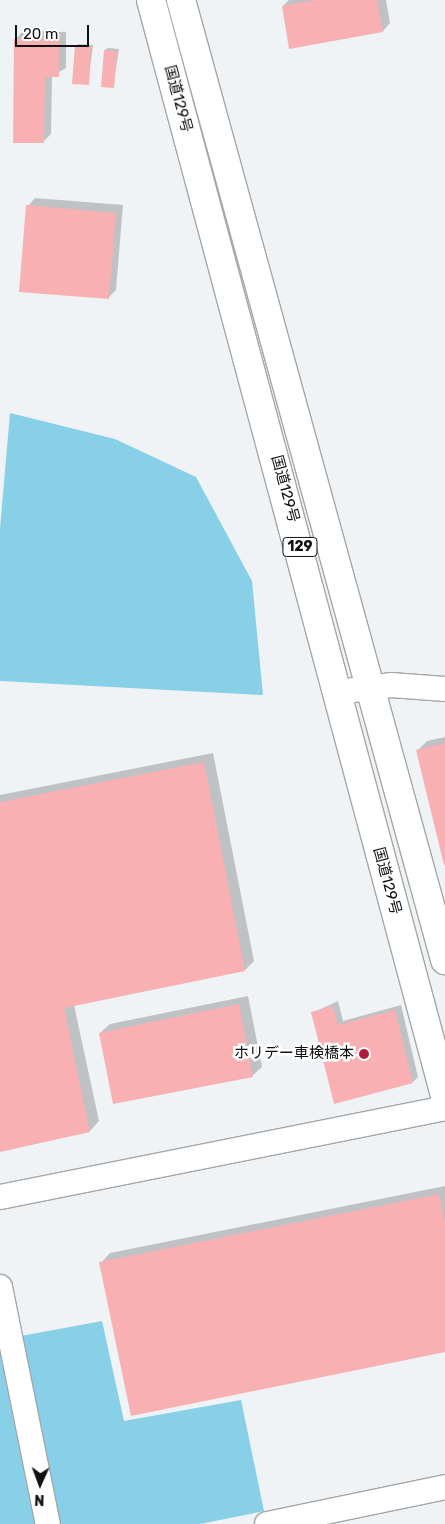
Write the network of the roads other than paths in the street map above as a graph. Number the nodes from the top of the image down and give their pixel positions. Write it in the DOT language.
graph roads {
  1 [pos="151,0"];
  2 [pos="181,0"];
  3 [pos="366,686"];
  4 [pos="445,689"];
  5 [pos="339,692"];
  6 [pos="445,960"];
  7 [pos="445,1096"];
  8 [pos="445,1108"];
  9 [pos="0,1198"];
  10 [pos="0,1287"];
  11 [pos="445,1487"];
  12 [pos="48,1524"];
  13 [pos="267,1524"];
  1 -- 5 [label="highway, 国道129号 / 129"];
  2 -- 3 [label="highway, 国道129号 / 129"];
  3 -- 4 [label="street"];
  3 -- 5 [label="street"];
  3 -- 6 [label="highway, 国道129号 / 129"];
  5 -- 7 [label="highway, 国道129号 / 129"];
  8 -- 9 [label="street"];
  10 -- 12 [label="street"];
  11 -- 13 [label="street"];
}
